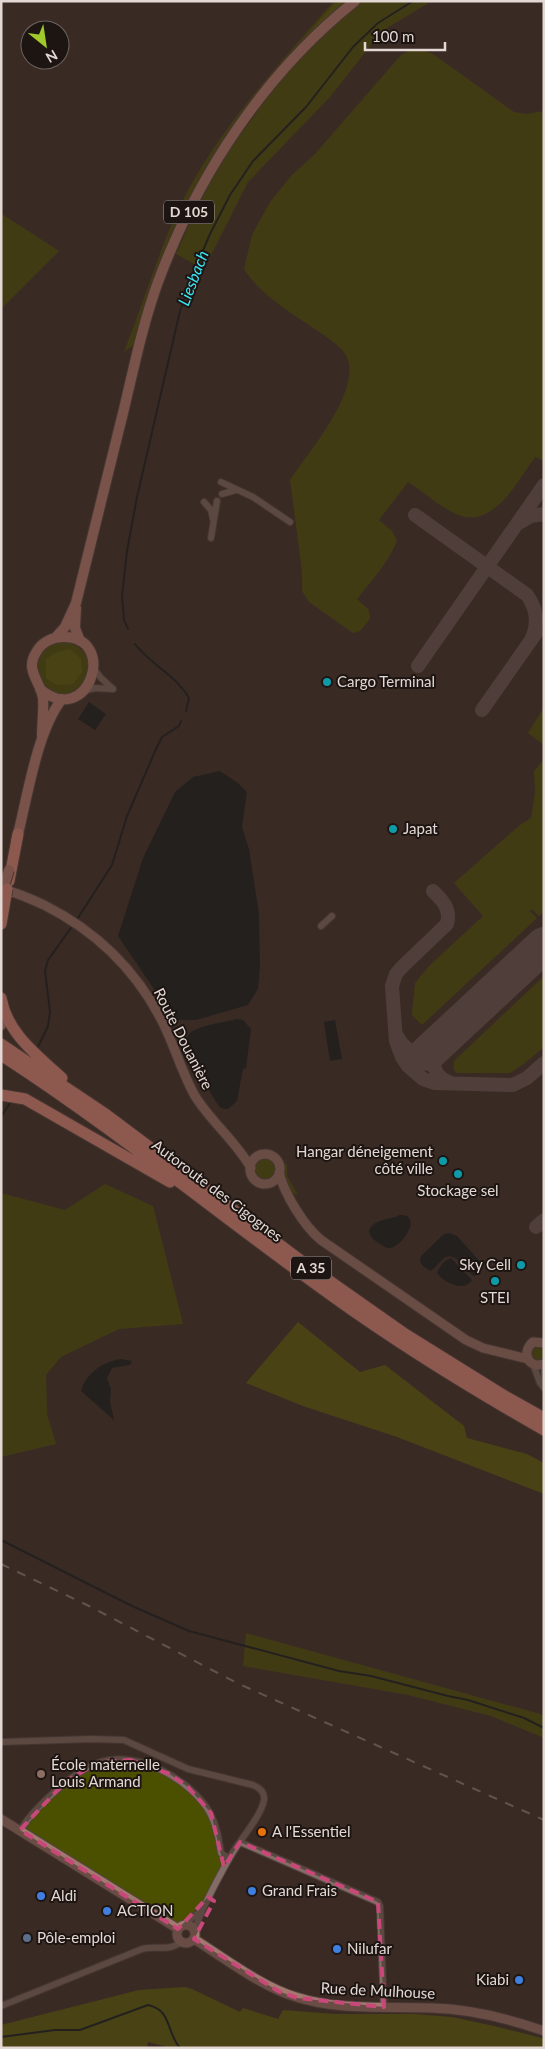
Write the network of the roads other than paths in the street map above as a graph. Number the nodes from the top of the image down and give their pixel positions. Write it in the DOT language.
graph roads {
  1 [pos="355,1"];
  2 [pos="221,482"];
  3 [pos="236,490"];
  4 [pos="222,494"];
  5 [pos="217,501"];
  6 [pos="204,502"];
  7 [pos="214,519"];
  8 [pos="290,522"];
  9 [pos="211,538"];
  10 [pos="76,603"];
  11 [pos="56,637"];
  12 [pos="80,641"];
  13 [pos="94,669"];
  14 [pos="40,689"];
  15 [pos="84,690"];
  16 [pos="62,699"];
  17 [pos="42,736"];
  18 [pos="18,834"];
  19 [pos="4,891"];
  20 [pos="332,916"];
  21 [pos="1,924"];
  22 [pos="321,926"];
  23 [pos="1,998"];
  24 [pos="1,1011"];
  25 [pos="1,1025"];
  26 [pos="1,1036"];
  27 [pos="1,1044"];
  28 [pos="1,1055"];
  29 [pos="1,1095"];
  30 [pos="89,1102"];
  31 [pos="235,1145"];
  32 [pos="258,1157"];
  33 [pos="251,1168"];
  34 [pos="279,1174"];
  35 [pos="270,1184"];
  36 [pos="287,1193"];
  37 [pos="203,1200"];
  38 [pos="544,1342"];
  39 [pos="528,1347"];
  40 [pos="504,1353"];
  41 [pos="530,1362"];
  42 [pos="544,1366"];
  43 [pos="544,1382"];
  44 [pos="544,1388"];
  45 [pos="544,1418"];
  46 [pos="544,1430"];
  47 [pos="1,1742"];
  48 [pos="1,1819"];
  49 [pos="20,1830"];
  50 [pos="240,1842"];
  51 [pos="229,1859"];
  52 [pos="206,1906"];
  53 [pos="180,1927"];
  54 [pos="194,1935"];
  55 [pos="180,1942"];
  56 [pos="1,2006"];
  57 [pos="384,2007"];
  58 [pos="544,2031"];
  1 -- 10 [label="main road, D 105"];
  2 -- 3 [label="street"];
  3 -- 4 [label="street"];
  3 -- 8 [label="street"];
  5 -- 7 [label="street"];
  6 -- 7 [label="street"];
  7 -- 9 [label="street"];
  10 -- 11 [label="main road, D 105"];
  10 -- 12 [label="main road, D 105"];
  11 -- 12 [label="main road"];
  11 -- 14 [label="main road"];
  12 -- 13 [label="main road"];
  13 -- 15 [label="main road"];
  13 -- 15 [label="street"];
  14 -- 16 [label="main road"];
  14 -- 17 [label="main road"];
  15 -- 16 [label="main road"];
  16 -- 17 [label="main road"];
  17 -- 18 [label="main road"];
  18 -- 19 [label="highway"];
  18 -- 19 [label="main road, bridge"];
  19 -- 21 [label="highway"];
  19 -- 31 [label="main road, Route Douanière"];
  20 -- 22 [label="street"];
  23 -- 30 [label="highway"];
  24 -- 25 [label="main road"];
  26 -- 30 [label="highway"];
  27 -- 30 [label="highway, Autoroute des Cigognes / A 35"];
  28 -- 37 [label="highway, Autoroute des Cigognes / A 35"];
  29 -- 37 [label="highway"];
  30 -- 45 [label="highway, Autoroute des Cigognes / A 35"];
  31 -- 32 [label="main road, Route Douanière"];
  31 -- 33 [label="main road, Route Douanière"];
  32 -- 33 [label="main road"];
  32 -- 34 [label="main road"];
  33 -- 35 [label="main road"];
  34 -- 35 [label="main road"];
  34 -- 36 [label="main road"];
  35 -- 36 [label="main road"];
  36 -- 40 [label="main road"];
  37 -- 46 [label="highway, Autoroute des Cigognes / A 35"];
  38 -- 39 [label="main road"];
  39 -- 40 [label="main road"];
  39 -- 41 [label="main road"];
  40 -- 41 [label="main road"];
  41 -- 42 [label="main road"];
  41 -- 44 [label="street"];
  42 -- 43 [label="street"];
  47 -- 50 [label="street"];
  48 -- 49 [label="main road"];
  49 -- 51 [label="street"];
  49 -- 53 [label="main road"];
  50 -- 51 [label="street"];
  50 -- 57 [label="street"];
  51 -- 52 [label="street"];
  52 -- 53 [label="street"];
  52 -- 54 [label="street"];
  53 -- 54 [label="main road"];
  53 -- 55 [label="main road"];
  54 -- 55 [label="main road"];
  54 -- 57 [label="main road, Rue de Mulhouse"];
  55 -- 56 [label="street"];
  57 -- 58 [label="main road, Rue de Mulhouse"];
}
